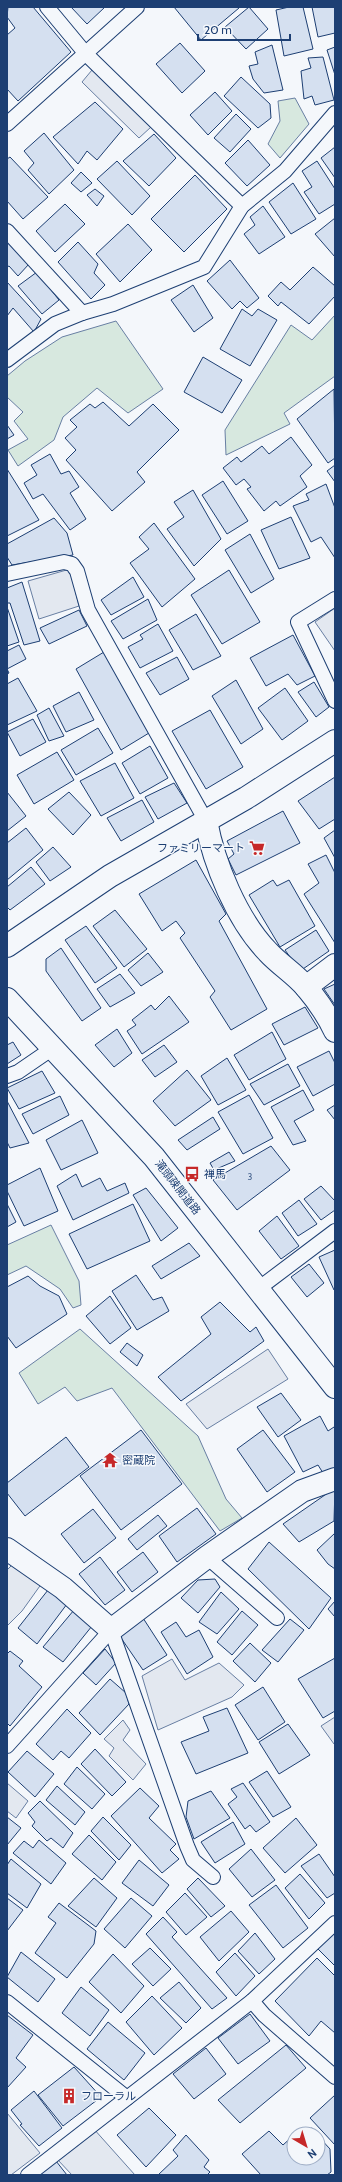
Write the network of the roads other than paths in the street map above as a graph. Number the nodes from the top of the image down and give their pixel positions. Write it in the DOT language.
graph roads {
  1 [pos="46,7"];
  2 [pos="137,7"];
  3 [pos="86,54"];
  4 [pos="335,113"];
  5 [pos="7,124"];
  6 [pos="242,206"];
  7 [pos="7,231"];
  8 [pos="82,313"];
  9 [pos="7,360"];
  10 [pos="7,574"];
  11 [pos="335,599"];
  12 [pos="335,701"];
  13 [pos="335,741"];
  14 [pos="206,821"];
  15 [pos="7,946"];
  16 [pos="335,965"];
  17 [pos="306,987"];
  18 [pos="7,999"];
  19 [pos="335,1031"];
  20 [pos="53,1048"];
  21 [pos="7,1076"];
  22 [pos="335,1231"];
  23 [pos="258,1289"];
  24 [pos="335,1387"];
  25 [pos="335,1479"];
  26 [pos="7,1550"];
  27 [pos="207,1557"];
  28 [pos="277,1618"];
  29 [pos="111,1630"];
  30 [pos="7,1746"];
  31 [pos="213,1877"];
  32 [pos="335,1923"];
  33 [pos="252,2001"];
  34 [pos="7,2002"];
  35 [pos="335,2076"];
  36 [pos="128,2098"];
  37 [pos="28,2175"];
  1 -- 3 [label="lane"];
  2 -- 3 [label="lane"];
  3 -- 5 [label="lane"];
  3 -- 6 [label="lane"];
  4 -- 6 [label="lane"];
  6 -- 8 [label="lane"];
  7 -- 8 [label="lane"];
  8 -- 9 [label="lane"];
  10 -- 14 [label="lane"];
  11 -- 12 [label="lane"];
  13 -- 14 [label="street"];
  14 -- 15 [label="street"];
  14 -- 17 [label="street"];
  16 -- 17 [label="street"];
  17 -- 19 [label="street"];
  18 -- 20 [label="street, 滝頭疎開道路"];
  20 -- 21 [label="lane"];
  20 -- 23 [label="street, 滝頭疎開道路"];
  22 -- 23 [label="lane"];
  23 -- 24 [label="street, 滝頭疎開道路"];
  25 -- 27 [label="street"];
  26 -- 29 [label="street"];
  27 -- 28 [label="lane"];
  27 -- 29 [label="street"];
  29 -- 30 [label="lane"];
  29 -- 31 [label="lane"];
  32 -- 33 [label="lane"];
  33 -- 35 [label="lane"];
  33 -- 36 [label="lane"];
  34 -- 36 [label="lane"];
  36 -- 37 [label="lane"];
}
